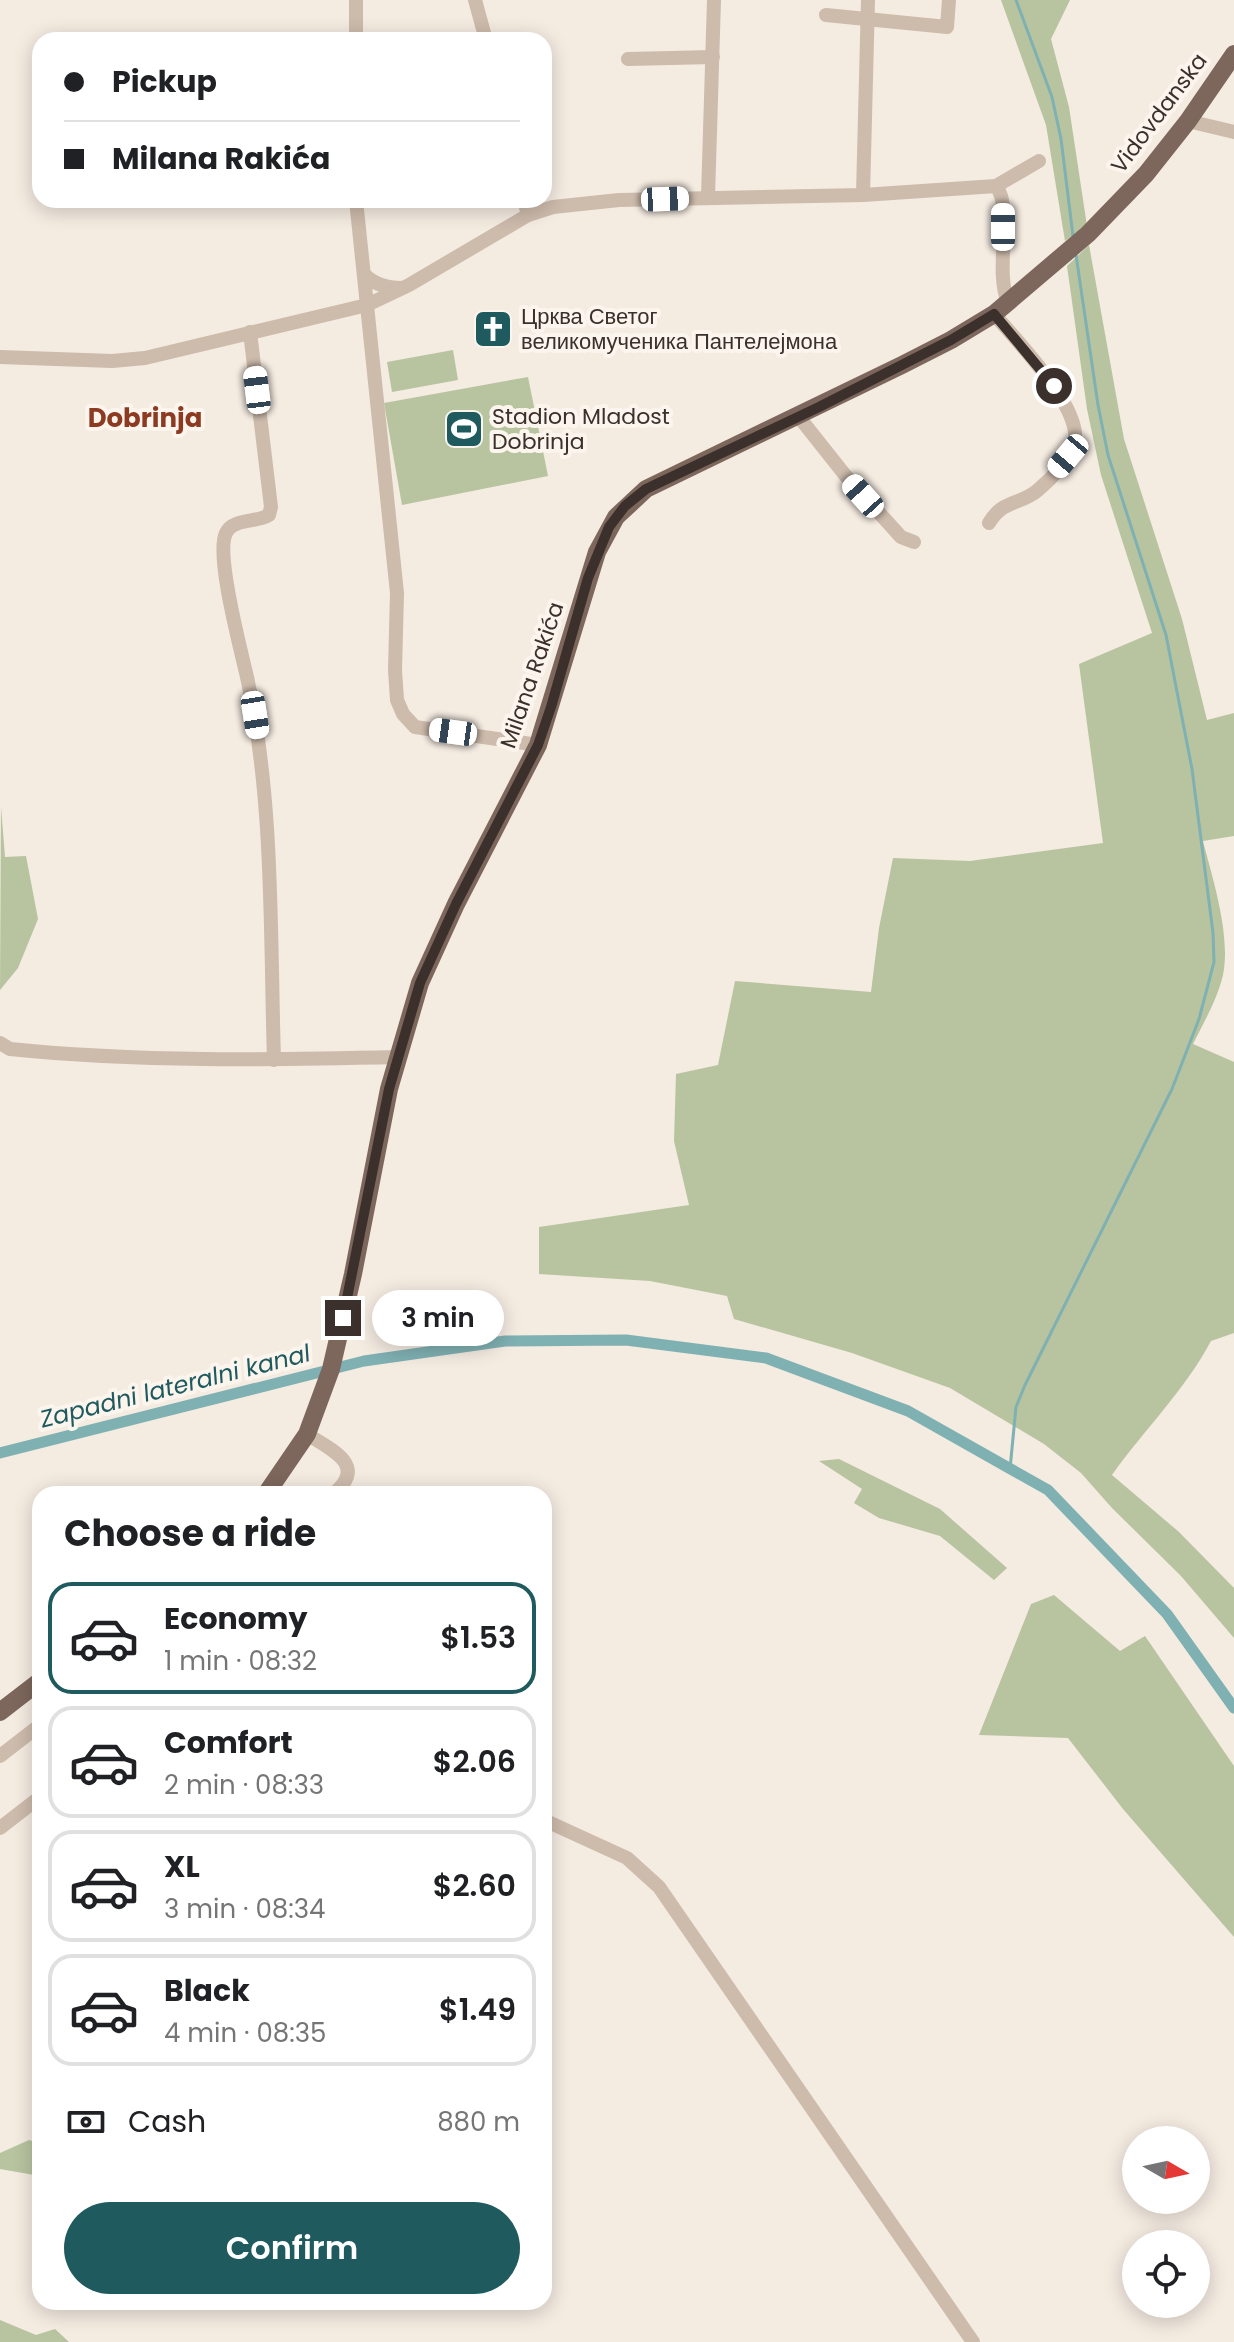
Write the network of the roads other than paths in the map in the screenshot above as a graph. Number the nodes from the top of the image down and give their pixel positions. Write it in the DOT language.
graph roads {
  1 [pos="356,0"];
  2 [pos="475,0"];
  3 [pos="714,0"];
  4 [pos="868,0"];
  5 [pos="949,0"];
  6 [pos="826,15"];
  7 [pos="868,21"];
  8 [pos="356,32"];
  9 [pos="484,32"];
  10 [pos="1234,54"];
  11 [pos="713,57"];
  12 [pos="628,59"];
  13 [pos="1188,121"];
  14 [pos="1234,132"];
  15 [pos="1039,161"];
  16 [pos="996,186"];
  17 [pos="863,195"];
  18 [pos="708,197"];
  19 [pos="552,207"];
  20 [pos="357,208"];
  21 [pos="526,208"];
  22 [pos="550,208"];
  23 [pos="528,215"];
  24 [pos="1062,258"];
  25 [pos="364,274"];
  26 [pos="402,288"];
  27 [pos="367,305"];
  28 [pos="1001,308"];
  29 [pos="250,332"];
  30 [pos="0,357"];
  31 [pos="799,417"];
  32 [pos="989,523"];
  33 [pos="914,542"];
  34 [pos="538,745"];
  35 [pos="0,1043"];
  36 [pos="399,1057"];
  37 [pos="274,1060"];
  38 [pos="307,1434"];
  39 [pos="271,1486"];
  40 [pos="342,1486"];
  41 [pos="32,1687"];
  42 [pos="0,1712"];
  43 [pos="32,1731"];
  44 [pos="0,1756"];
  45 [pos="32,1803"];
  46 [pos="552,1824"];
  47 [pos="0,1828"];
  48 [pos="973,2342"];
  1 -- 8 [label="street"];
  2 -- 9 [label="street"];
  3 -- 11 [label="street"];
  4 -- 7 [label="street"];
  5 -- 7 [label="street"];
  6 -- 7 [label="street"];
  7 -- 17 [label="street"];
  10 -- 13 [label="main road, Vidovdanska"];
  11 -- 12 [label="street"];
  11 -- 18 [label="street"];
  13 -- 14 [label="street"];
  13 -- 24 [label="main road, Vidovdanska"];
  15 -- 16 [label="street"];
  16 -- 17 [label="street"];
  16 -- 28 [label="street"];
  17 -- 18 [label="street"];
  18 -- 19 [label="street"];
  20 -- 25 [label="street"];
  21 -- 23 [label="street"];
  22 -- 23 [label="street"];
  23 -- 26 [label="street"];
  24 -- 28 [label="main road, Milana Rakića"];
  25 -- 26 [label="street"];
  25 -- 27 [label="street"];
  26 -- 27 [label="street"];
  27 -- 29 [label="street"];
  27 -- 34 [label="street"];
  28 -- 31 [label="main road, Milana Rakića"];
  28 -- 32 [label="street"];
  29 -- 30 [label="street"];
  29 -- 37 [label="street"];
  31 -- 33 [label="street"];
  31 -- 34 [label="main road, Milana Rakića"];
  34 -- 36 [label="main road, Milana Rakića"];
  35 -- 37 [label="street"];
  36 -- 37 [label="street"];
  36 -- 38 [label="main road, Milana Rakića"];
  38 -- 39 [label="main road"];
  38 -- 40 [label="street"];
  41 -- 42 [label="main road"];
  43 -- 44 [label="street"];
  45 -- 47 [label="street"];
  46 -- 48 [label="street"];
}
